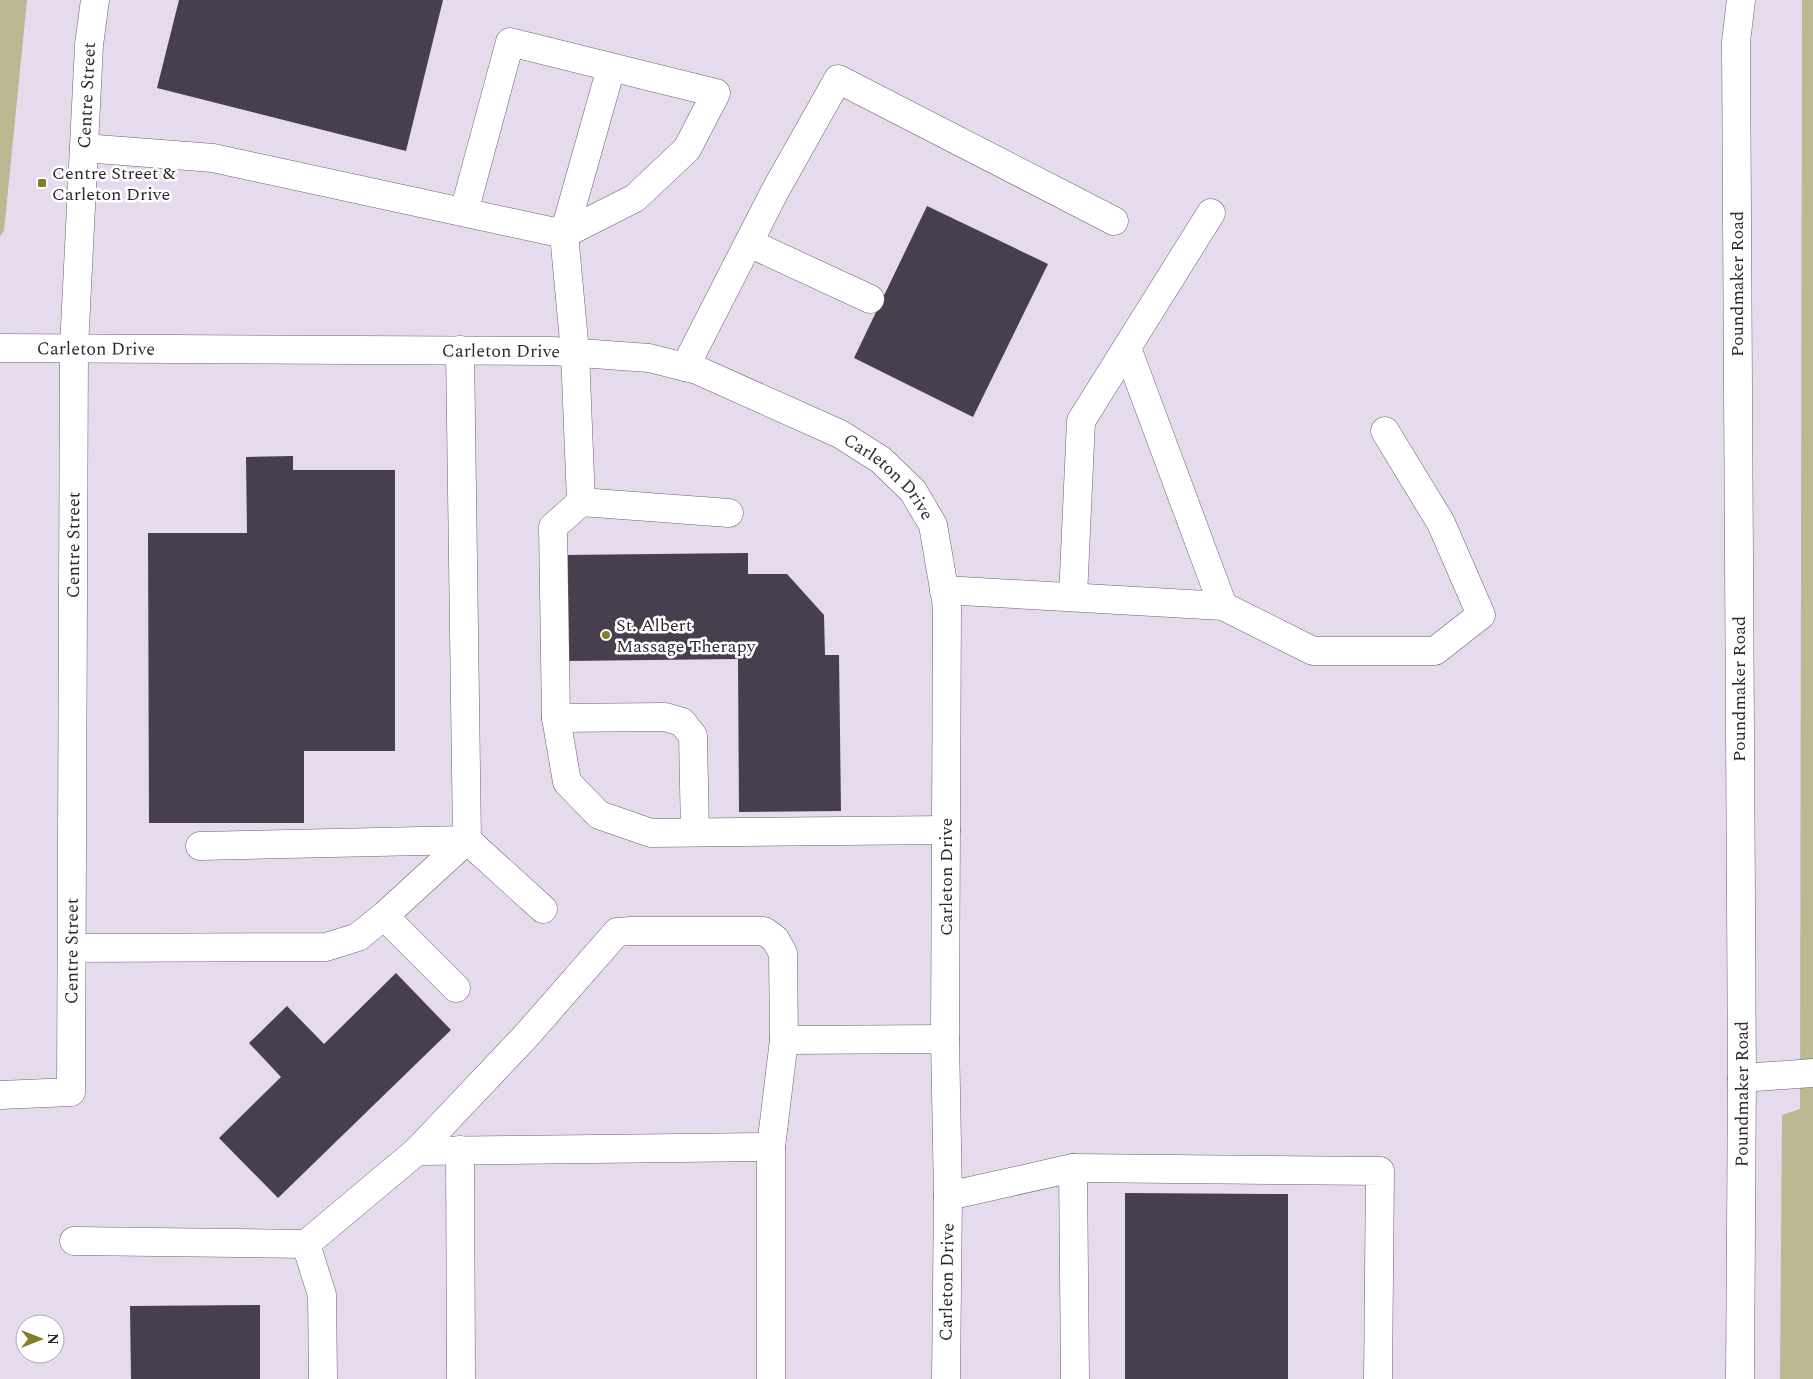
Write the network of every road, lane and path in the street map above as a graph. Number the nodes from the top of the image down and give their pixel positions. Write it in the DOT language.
graph roads {
  1 [pos="95,0"];
  2 [pos="1741,0"];
  3 [pos="611,68"];
  4 [pos="84,148"];
  5 [pos="464,212"];
  6 [pos="1211,213"];
  7 [pos="1114,221"];
  8 [pos="564,234"];
  9 [pos="748,243"];
  10 [pos="870,299"];
  11 [pos="0,348"];
  12 [pos="74,348"];
  13 [pos="1127,348"];
  14 [pos="460,350"];
  15 [pos="575,352"];
  16 [pos="685,367"];
  17 [pos="1385,431"];
  18 [pos="581,502"];
  19 [pos="729,514"];
  20 [pos="944,590"];
  21 [pos="1073,597"];
  22 [pos="1223,606"];
  23 [pos="556,718"];
  24 [pos="946,830"];
  25 [pos="695,832"];
  26 [pos="466,840"];
  27 [pos="200,846"];
  28 [pos="542,909"];
  29 [pos="384,916"];
  30 [pos="72,948"];
  31 [pos="456,988"];
  32 [pos="946,1039"];
  33 [pos="784,1040"];
  34 [pos="1813,1073"];
  35 [pos="1742,1078"];
  36 [pos="0,1096"];
  37 [pos="771,1147"];
  38 [pos="460,1150"];
  39 [pos="417,1151"];
  40 [pos="1073,1168"];
  41 [pos="948,1196"];
  42 [pos="74,1241"];
  43 [pos="306,1244"];
  44 [pos="323,1379"];
  45 [pos="462,1379"];
  46 [pos="771,1379"];
  47 [pos="946,1379"];
  48 [pos="1076,1379"];
  49 [pos="1378,1379"];
  50 [pos="1740,1379"];
  1 -- 4 [label="street, Centre Street"];
  2 -- 35 [label="street, Poundmaker Road"];
  3 -- 5 [label="street"];
  3 -- 8 [label="street"];
  3 -- 8 [label="street"];
  4 -- 5 [label="street"];
  4 -- 12 [label="street, Centre Street"];
  5 -- 8 [label="street"];
  6 -- 13 [label="street"];
  7 -- 9 [label="street"];
  8 -- 15 [label="street"];
  9 -- 10 [label="street"];
  9 -- 16 [label="street"];
  11 -- 12 [label="street, Carleton Drive"];
  12 -- 14 [label="street, Carleton Drive"];
  12 -- 30 [label="street, Centre Street"];
  13 -- 21 [label="street"];
  13 -- 22 [label="street"];
  14 -- 15 [label="street, Carleton Drive"];
  14 -- 26 [label="street"];
  15 -- 16 [label="street, Carleton Drive"];
  15 -- 18 [label="street"];
  16 -- 20 [label="street, Carleton Drive"];
  17 -- 22 [label="street"];
  18 -- 19 [label="street"];
  18 -- 23 [label="street"];
  20 -- 21 [label="street"];
  20 -- 24 [label="street, Carleton Drive"];
  21 -- 22 [label="street"];
  23 -- 25 [label="street"];
  23 -- 25 [label="street"];
  24 -- 25 [label="street"];
  24 -- 32 [label="street, Carleton Drive"];
  26 -- 27 [label="street"];
  26 -- 28 [label="street"];
  26 -- 29 [label="street"];
  29 -- 30 [label="street"];
  29 -- 31 [label="street"];
  30 -- 36 [label="street, Centre Street"];
  32 -- 33 [label="street"];
  32 -- 41 [label="street, Carleton Drive"];
  33 -- 37 [label="street"];
  33 -- 39 [label="street"];
  34 -- 35 [label="street"];
  35 -- 50 [label="street, Poundmaker Road"];
  37 -- 38 [label="street"];
  37 -- 46 [label="street"];
  38 -- 39 [label="street"];
  38 -- 45 [label="street"];
  39 -- 43 [label="street"];
  40 -- 41 [label="street"];
  40 -- 48 [label="street"];
  40 -- 49 [label="street"];
  41 -- 47 [label="street, Carleton Drive"];
  42 -- 43 [label="street"];
  43 -- 44 [label="street"];
}
